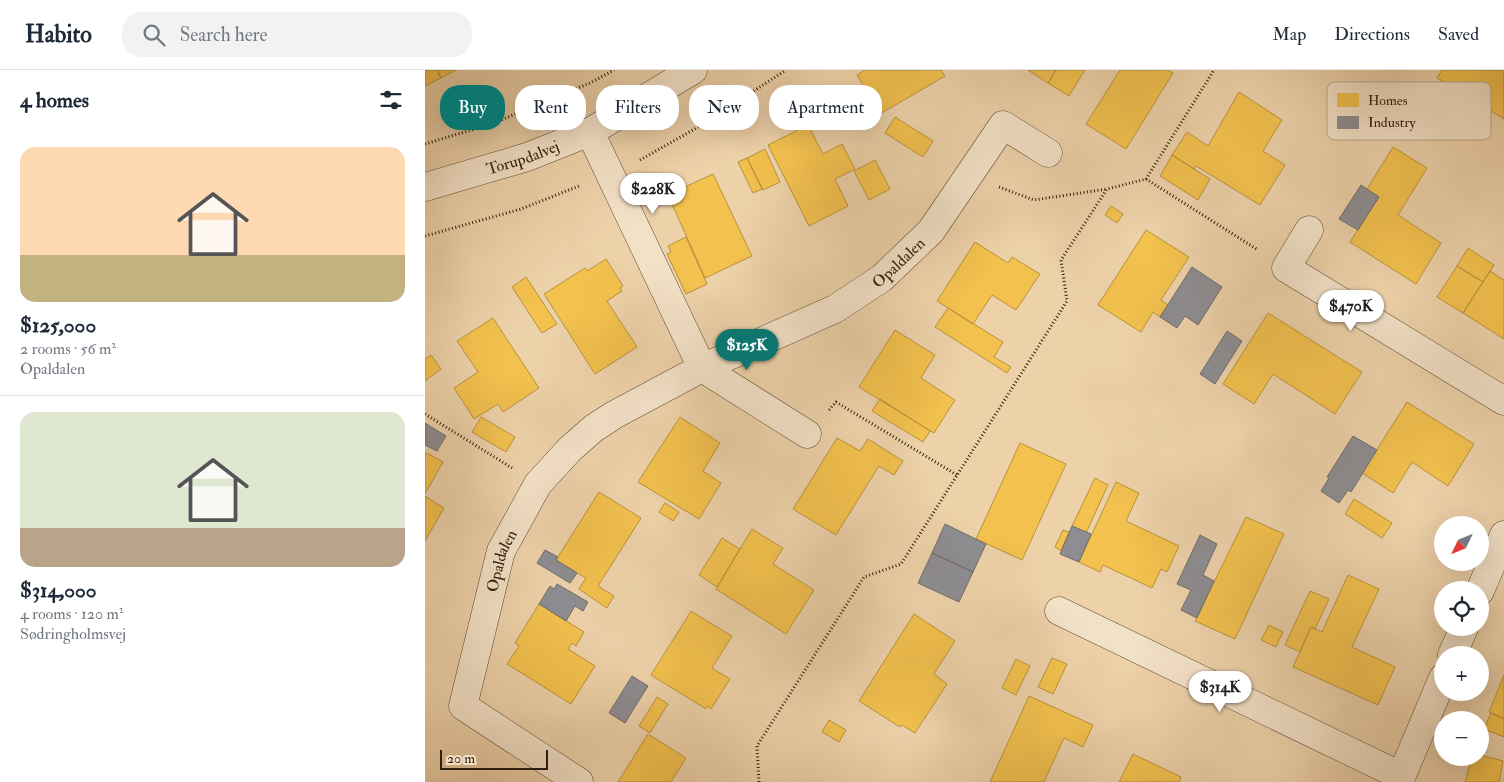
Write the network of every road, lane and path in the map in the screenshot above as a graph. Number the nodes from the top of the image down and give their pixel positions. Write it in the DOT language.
graph roads {
  1 [pos="614,70"];
  2 [pos="693,70"];
  3 [pos="1214,70"];
  4 [pos="590,132"];
  5 [pos="425,144"];
  6 [pos="1048,153"];
  7 [pos="969,176"];
  8 [pos="1146,179"];
  9 [pos="425,188"];
  10 [pos="1107,189"];
  11 [pos="1309,230"];
  12 [pos="1286,268"];
  13 [pos="702,368"];
  14 [pos="1504,401"];
  15 [pos="425,414"];
  16 [pos="807,434"];
  17 [pos="957,476"];
  18 [pos="538,484"];
  19 [pos="1504,534"];
  20 [pos="1484,581"];
  21 [pos="1059,611"];
  22 [pos="1434,699"];
  23 [pos="1400,779"];
  24 [pos="579,782"];
  25 [pos="759,782"];
  1 -- 5 [label="path"];
  2 -- 4 [label="street, Torupdalvej"];
  3 -- 8 [label="path"];
  4 -- 9 [label="street, Torupdalvej"];
  4 -- 13 [label="street"];
  6 -- 7 [label="street, Opaldalen"];
  7 -- 10 [label="path"];
  7 -- 13 [label="street, Opaldalen"];
  8 -- 10 [label="path"];
  8 -- 12 [label="path"];
  10 -- 17 [label="path"];
  11 -- 12 [label="street"];
  12 -- 14 [label="street"];
  13 -- 16 [label="street"];
  13 -- 18 [label="street, Opaldalen"];
  15 -- 18 [label="path"];
  16 -- 17 [label="path"];
  17 -- 25 [label="path"];
  18 -- 24 [label="street, Opaldalen"];
  19 -- 20 [label="street"];
  21 -- 23 [label="street"];
  22 -- 23 [label="street"];
}
